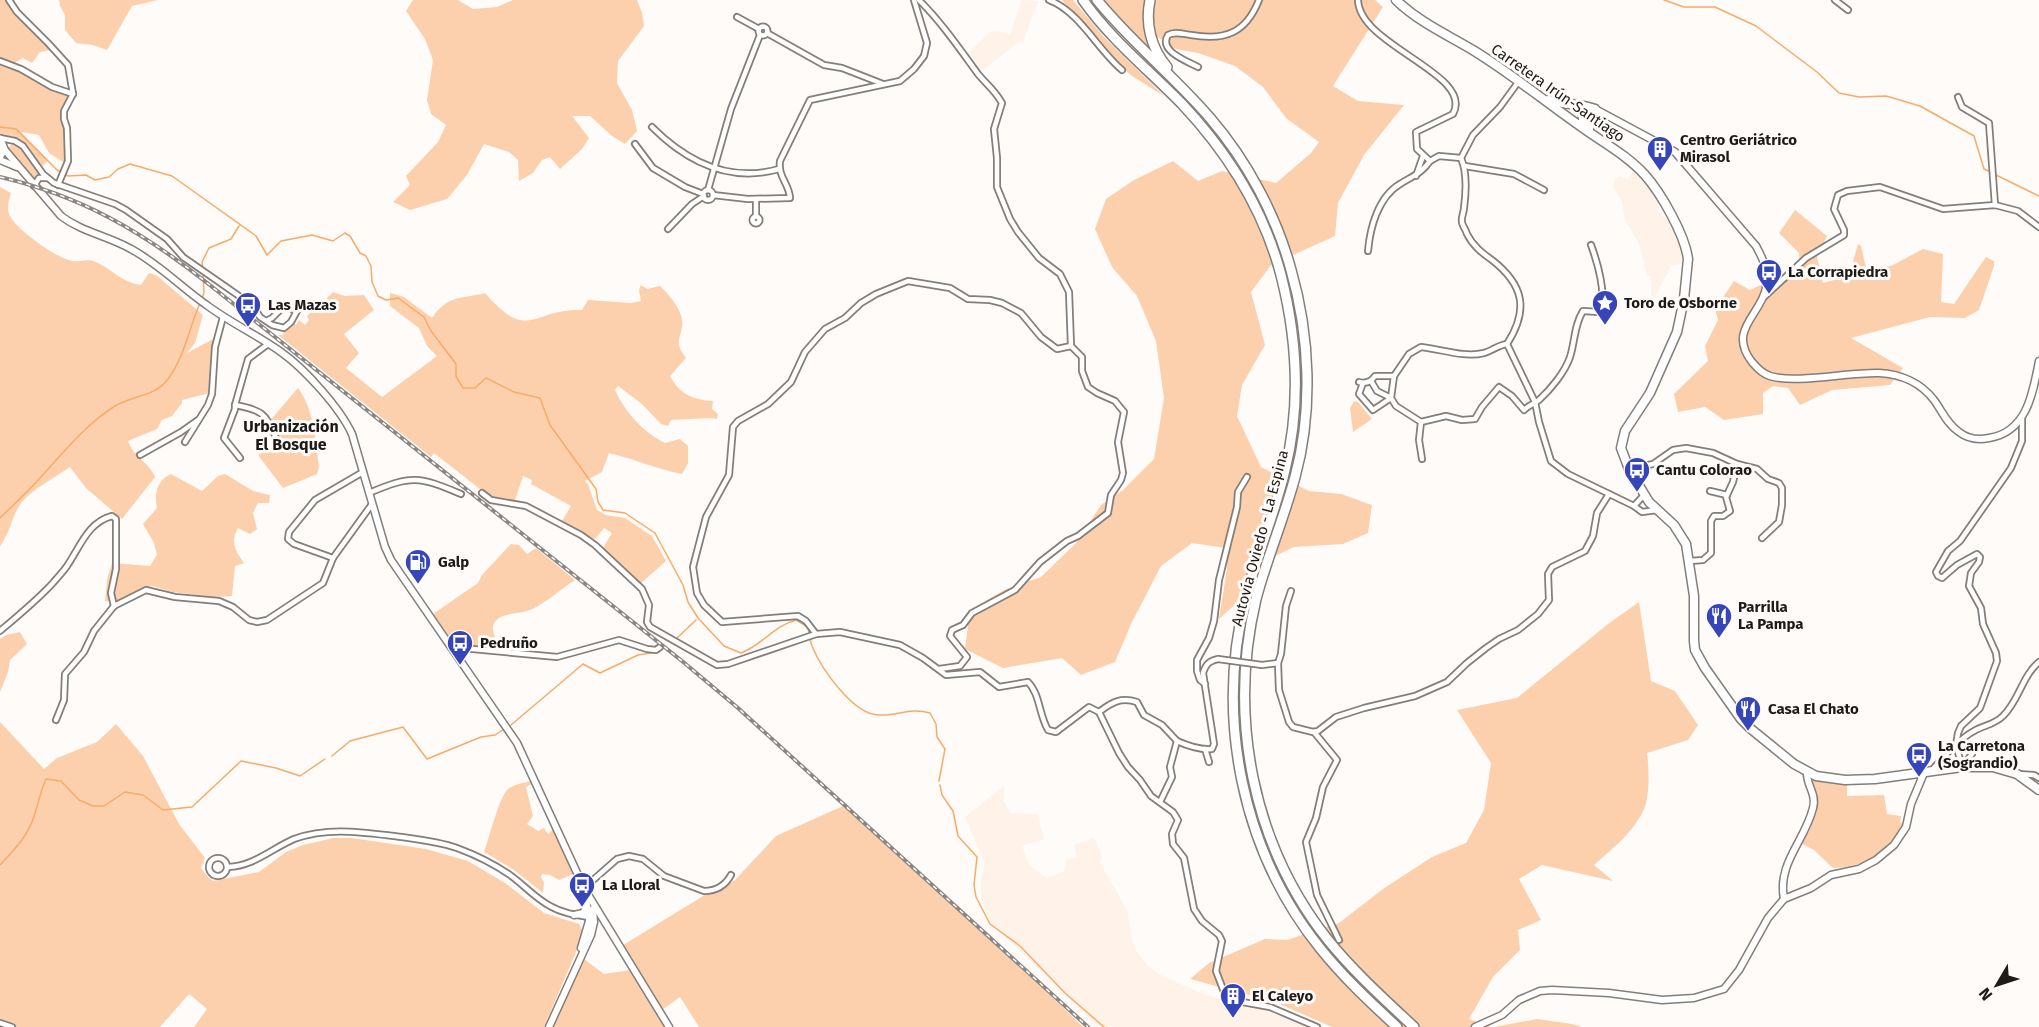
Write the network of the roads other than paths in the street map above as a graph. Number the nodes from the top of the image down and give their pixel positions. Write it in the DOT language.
graph roads {
  1 [pos="9,0"];
  2 [pos="914,0"];
  3 [pos="919,0"];
  4 [pos="1049,0"];
  5 [pos="1081,0"];
  6 [pos="1097,0"];
  7 [pos="1150,0"];
  8 [pos="1259,0"];
  9 [pos="1358,0"];
  10 [pos="1396,0"];
  11 [pos="1835,0"];
  12 [pos="1848,10"];
  13 [pos="737,17"];
  14 [pos="759,29"];
  15 [pos="767,33"];
  16 [pos="760,35"];
  17 [pos="0,61"];
  18 [pos="1198,67"];
  19 [pos="1122,70"];
  20 [pos="1520,81"];
  21 [pos="883,84"];
  22 [pos="1534,91"];
  23 [pos="73,94"];
  24 [pos="1958,97"];
  25 [pos="1578,105"];
  26 [pos="1595,109"];
  27 [pos="1583,113"];
  28 [pos="1570,118"];
  29 [pos="1211,119"];
  30 [pos="652,127"];
  31 [pos="15,141"];
  32 [pos="635,144"];
  33 [pos="1,148"];
  34 [pos="1613,149"];
  35 [pos="1423,156"];
  36 [pos="1461,158"];
  37 [pos="1430,161"];
  38 [pos="1465,166"];
  39 [pos="713,168"];
  40 [pos="779,169"];
  41 [pos="22,171"];
  42 [pos="1416,176"];
  43 [pos="47,178"];
  44 [pos="58,185"];
  45 [pos="34,186"];
  46 [pos="1544,190"];
  47 [pos="705,193"];
  48 [pos="713,195"];
  49 [pos="756,199"];
  50 [pos="1995,205"];
  51 [pos="756,216"];
  52 [pos="2039,227"];
  53 [pos="668,229"];
  54 [pos="1591,245"];
  55 [pos="1368,251"];
  56 [pos="1764,297"];
  57 [pos="223,317"];
  58 [pos="266,321"];
  59 [pos="268,344"];
  60 [pos="1507,344"];
  61 [pos="1071,346"];
  62 [pos="2039,361"];
  63 [pos="1394,376"];
  64 [pos="1371,381"];
  65 [pos="1391,398"];
  66 [pos="1535,402"];
  67 [pos="235,405"];
  68 [pos="200,419"];
  69 [pos="2022,419"];
  70 [pos="1420,422"];
  71 [pos="185,442"];
  72 [pos="279,444"];
  73 [pos="140,455"];
  74 [pos="240,458"];
  75 [pos="1422,459"];
  76 [pos="1737,464"];
  77 [pos="1629,469"];
  78 [pos="363,472"];
  79 [pos="1247,477"];
  80 [pos="1710,490"];
  81 [pos="369,493"];
  82 [pos="482,493"];
  83 [pos="461,494"];
  84 [pos="1609,494"];
  85 [pos="1644,495"];
  86 [pos="1727,495"];
  87 [pos="372,504"];
  88 [pos="1634,506"];
  89 [pos="1657,510"];
  90 [pos="1762,538"];
  91 [pos="333,558"];
  92 [pos="1690,561"];
  93 [pos="1291,591"];
  94 [pos="114,606"];
  95 [pos="0,631"];
  96 [pos="814,635"];
  97 [pos="672,640"];
  98 [pos="666,644"];
  99 [pos="452,647"];
  100 [pos="660,647"];
  101 [pos="2039,662"];
  102 [pos="1278,663"];
  103 [pos="939,669"];
  104 [pos="1205,684"];
  105 [pos="1099,712"];
  106 [pos="56,720"];
  107 [pos="1314,732"];
  108 [pos="1177,741"];
  109 [pos="1956,745"];
  110 [pos="1205,749"];
  111 [pos="1972,754"];
  112 [pos="1209,762"];
  113 [pos="1962,767"];
  114 [pos="1807,772"];
  115 [pos="1928,772"];
  116 [pos="2017,774"];
  117 [pos="2039,777"];
  118 [pos="2039,790"];
  119 [pos="1160,801"];
  120 [pos="228,867"];
  121 [pos="731,875"];
  122 [pos="584,888"];
  123 [pos="588,900"];
  124 [pos="1784,900"];
  125 [pos="574,915"];
  126 [pos="592,918"];
  127 [pos="605,925"];
  128 [pos="593,928"];
  129 [pos="610,932"];
  130 [pos="587,939"];
  131 [pos="1339,940"];
  132 [pos="0,1023"];
  133 [pos="12,1027"];
  134 [pos="549,1027"];
  135 [pos="669,1027"];
  136 [pos="1317,1027"];
  137 [pos="1397,1027"];
  138 [pos="1414,1027"];
  139 [pos="1475,1027"];
  1 -- 23 [label="street"];
  2 -- 21 [label="street"];
  3 -- 61 [label="street"];
  4 -- 19 [label="street"];
  5 -- 137 [label="highway, Autovía Oviedo - La Espina"];
  6 -- 29 [label="highway, Autovía Oviedo - La Espina"];
  7 -- 29 [label="highway"];
  8 -- 18 [label="street"];
  9 -- 35 [label="street"];
  10 -- 20 [label="highway, Carretera Irún-Santiago"];
  11 -- 12 [label="street"];
  13 -- 14 [label="street"];
  14 -- 15 [label="street"];
  14 -- 16 [label="street"];
  15 -- 16 [label="street"];
  15 -- 21 [label="street"];
  16 -- 39 [label="street"];
  17 -- 23 [label="street"];
  20 -- 22 [label="highway, Carretera Irún-Santiago"];
  20 -- 36 [label="street"];
  21 -- 40 [label="street"];
  22 -- 25 [label="highway"];
  22 -- 28 [label="highway, Carretera Irún-Santiago"];
  23 -- 44 [label="street"];
  24 -- 50 [label="street"];
  25 -- 26 [label="highway"];
  25 -- 28 [label="highway"];
  26 -- 27 [label="highway"];
  26 -- 56 [label="street"];
  27 -- 28 [label="highway"];
  27 -- 34 [label="highway"];
  28 -- 34 [label="highway, Carretera Irún-Santiago"];
  29 -- 138 [label="highway, Autovía Oviedo - La Espina"];
  30 -- 39 [label="street"];
  31 -- 33 [label="street"];
  31 -- 33 [label="street"];
  31 -- 43 [label="street"];
  32 -- 47 [label="street"];
  33 -- 41 [label="street"];
  33 -- 41 [label="street"];
  34 -- 77 [label="highway, Carretera Irún-Santiago"];
  35 -- 37 [label="street"];
  35 -- 42 [label="street"];
  36 -- 37 [label="street"];
  36 -- 38 [label="street"];
  37 -- 42 [label="street"];
  38 -- 46 [label="street"];
  38 -- 60 [label="street"];
  39 -- 40 [label="street"];
  39 -- 47 [label="street"];
  40 -- 49 [label="street"];
  41 -- 45 [label="street"];
  42 -- 55 [label="street"];
  43 -- 44 [label="street"];
  43 -- 45 [label="street"];
  44 -- 58 [label="street"];
  45 -- 57 [label="street"];
  47 -- 48 [label="street"];
  47 -- 48 [label="street"];
  47 -- 53 [label="street"];
  48 -- 49 [label="street"];
  49 -- 51 [label="street"];
  50 -- 52 [label="street"];
  50 -- 56 [label="street"];
  54 -- 66 [label="street"];
  56 -- 69 [label="street"];
  57 -- 59 [label="street"];
  57 -- 68 [label="street"];
  58 -- 58 [label="street"];
  59 -- 67 [label="street"];
  59 -- 78 [label="street"];
  60 -- 63 [label="street"];
  60 -- 66 [label="street"];
  61 -- 96 [label="street"];
  61 -- 103 [label="street"];
  62 -- 69 [label="street"];
  63 -- 64 [label="street"];
  63 -- 65 [label="street"];
  64 -- 65 [label="street"];
  64 -- 65 [label="street"];
  65 -- 70 [label="street"];
  66 -- 70 [label="street"];
  66 -- 84 [label="street"];
  67 -- 72 [label="street"];
  67 -- 74 [label="street"];
  68 -- 71 [label="street"];
  68 -- 73 [label="street"];
  69 -- 109 [label="street"];
  70 -- 75 [label="street"];
  76 -- 77 [label="street"];
  76 -- 86 [label="street"];
  76 -- 90 [label="street"];
  77 -- 85 [label="highway, Carretera Irún-Santiago"];
  78 -- 81 [label="street"];
  78 -- 91 [label="street"];
  79 -- 104 [label="street"];
  80 -- 86 [label="street"];
  81 -- 83 [label="street"];
  81 -- 87 [label="street"];
  82 -- 97 [label="street"];
  84 -- 88 [label="street"];
  84 -- 107 [label="street"];
  85 -- 88 [label="street"];
  85 -- 89 [label="highway, Carretera Irún-Santiago"];
  86 -- 92 [label="street"];
  87 -- 91 [label="street"];
  87 -- 99 [label="street"];
  88 -- 89 [label="street"];
  89 -- 92 [label="highway, Carretera Irún-Santiago"];
  91 -- 94 [label="street"];
  92 -- 114 [label="highway, Carretera Irún-Santiago"];
  93 -- 102 [label="street"];
  94 -- 95 [label="street"];
  94 -- 106 [label="street"];
  96 -- 97 [label="street"];
  96 -- 103 [label="street"];
  97 -- 98 [label="street"];
  99 -- 100 [label="street"];
  99 -- 122 [label="street"];
  101 -- 109 [label="street"];
  102 -- 104 [label="street, bridge"];
  102 -- 107 [label="street"];
  103 -- 105 [label="street"];
  104 -- 110 [label="street"];
  105 -- 108 [label="street"];
  105 -- 119 [label="street"];
  107 -- 131 [label="street"];
  108 -- 110 [label="street"];
  108 -- 119 [label="street"];
  109 -- 113 [label="street"];
  109 -- 115 [label="street"];
  110 -- 112 [label="street"];
  111 -- 113 [label="street"];
  113 -- 115 [label="highway, Carretera Irún-Santiago"];
  113 -- 116 [label="highway, Carretera Irún-Santiago"];
  114 -- 115 [label="highway, Carretera Irún-Santiago"];
  114 -- 124 [label="street"];
  115 -- 124 [label="street"];
  116 -- 117 [label="street"];
  116 -- 118 [label="highway, Carretera Irún-Santiago"];
  119 -- 136 [label="street"];
  120 -- 120 [label="street"];
  120 -- 125 [label="street"];
  121 -- 122 [label="street"];
  122 -- 123 [label="street"];
  122 -- 125 [label="street"];
  123 -- 126 [label="street"];
  123 -- 127 [label="street"];
  124 -- 139 [label="street"];
  125 -- 126 [label="street"];
  125 -- 130 [label="street"];
  126 -- 127 [label="street"];
  126 -- 128 [label="street"];
  126 -- 130 [label="street"];
  127 -- 129 [label="street"];
  128 -- 129 [label="street"];
  128 -- 130 [label="street"];
  129 -- 135 [label="street"];
  130 -- 134 [label="street"];
  132 -- 133 [label="street"];
}
